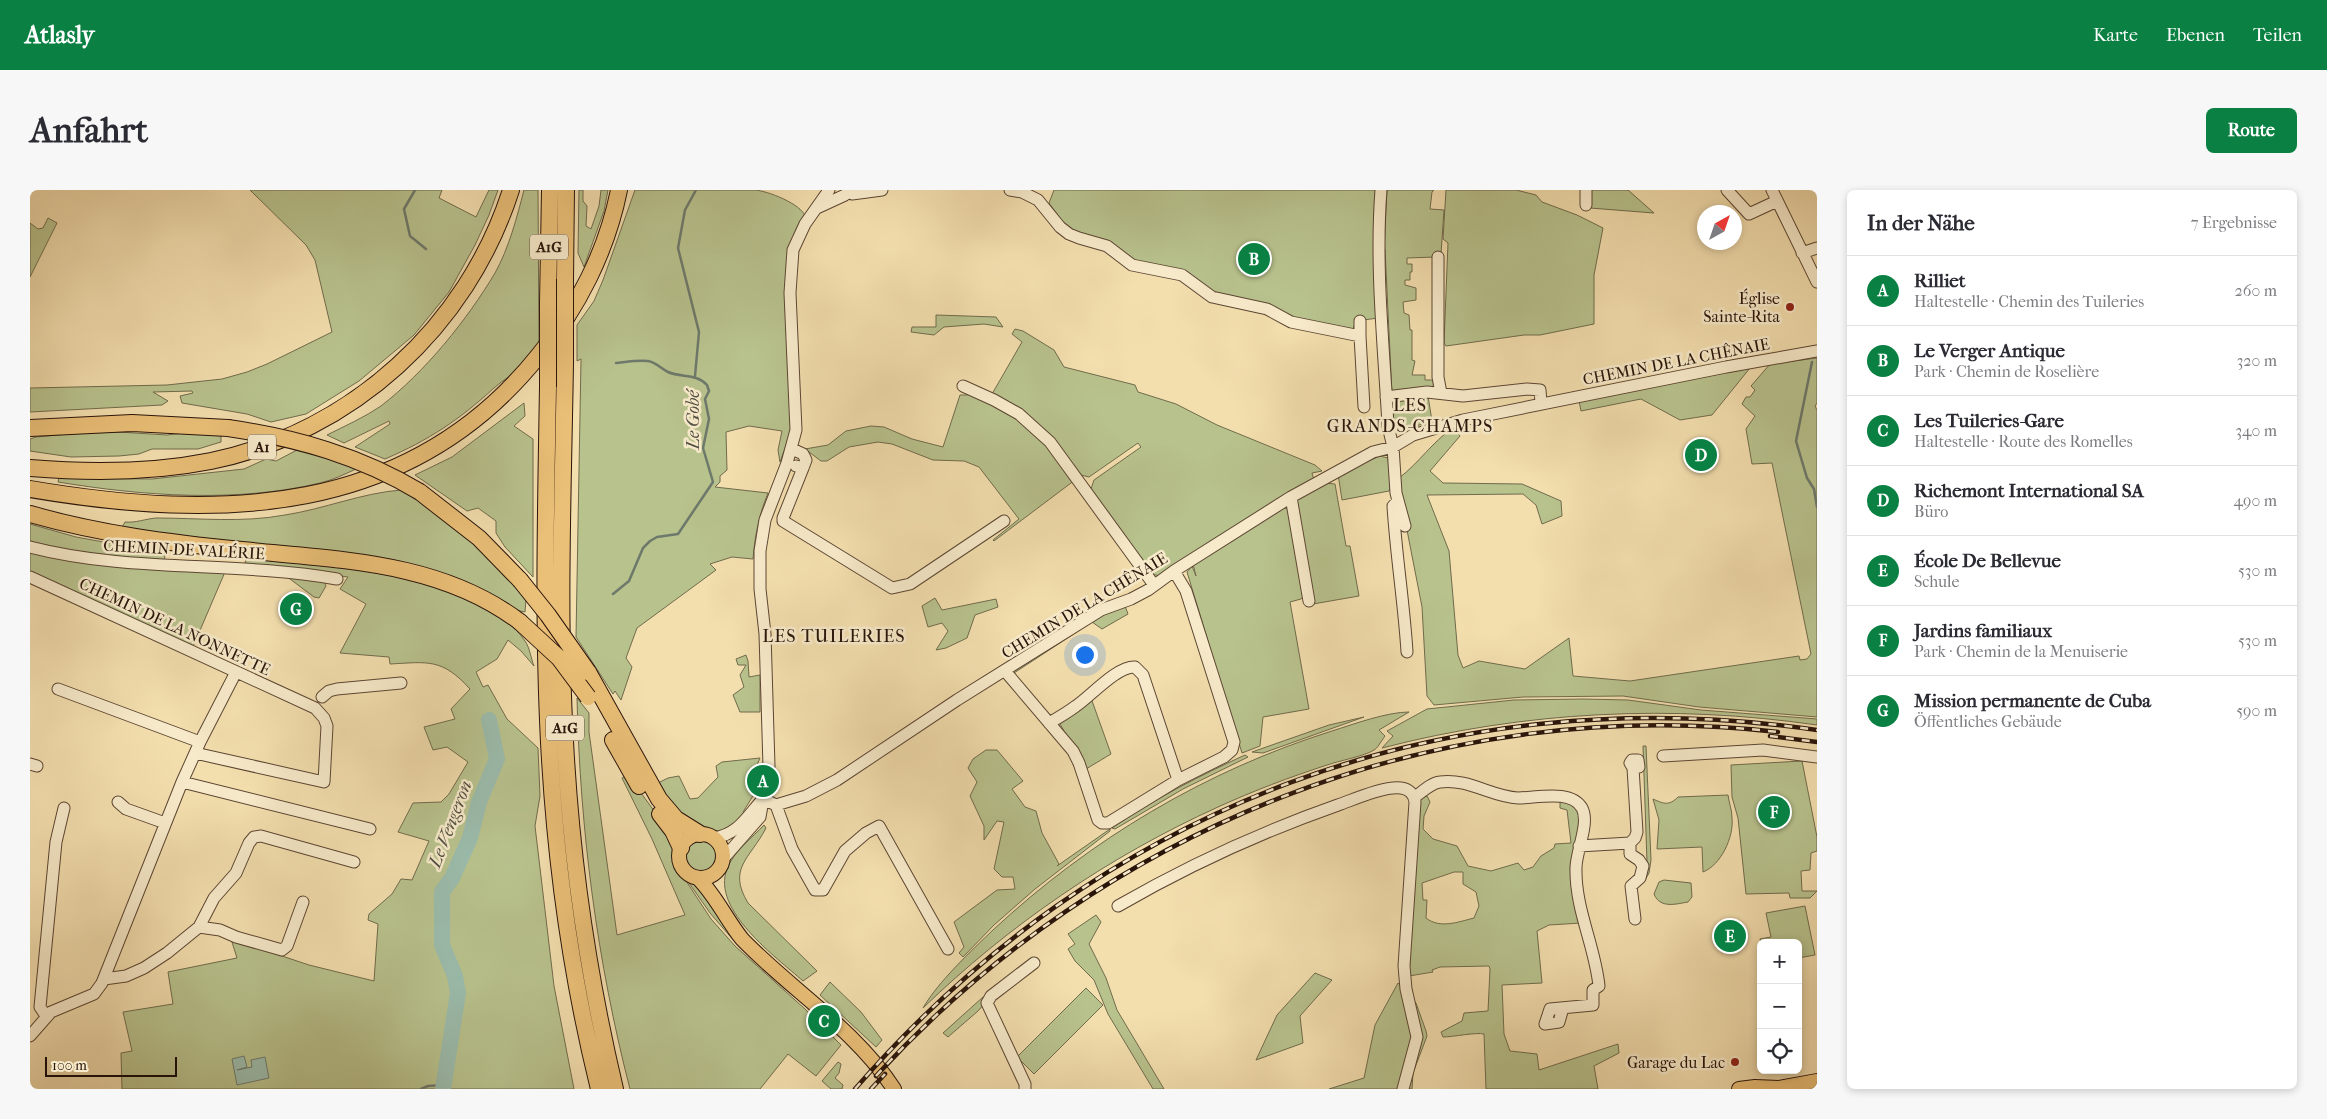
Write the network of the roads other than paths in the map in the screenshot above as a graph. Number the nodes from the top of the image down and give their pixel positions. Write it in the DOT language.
graph roads {
  1 [pos="511,190"];
  2 [pos="550,190"];
  3 [pos="566,190"];
  4 [pos="619,190"];
  5 [pos="829,190"];
  6 [pos="882,190"];
  7 [pos="1010,190"];
  8 [pos="1381,190"];
  9 [pos="1586,190"];
  10 [pos="1727,190"];
  11 [pos="1772,190"];
  12 [pos="847,192"];
  13 [pos="1777,201"];
  14 [pos="1586,205"];
  15 [pos="818,207"];
  16 [pos="1817,248"];
  17 [pos="1802,252"];
  18 [pos="1438,256"];
  19 [pos="1817,282"];
  20 [pos="1360,321"];
  21 [pos="1360,336"];
  22 [pos="1817,351"];
  23 [pos="963,386"];
  24 [pos="1441,393"];
  25 [pos="1386,397"];
  26 [pos="1541,403"];
  27 [pos="1364,407"];
  28 [pos="30,428"];
  29 [pos="1393,447"];
  30 [pos="792,449"];
  31 [pos="788,463"];
  32 [pos="30,468"];
  33 [pos="803,468"];
  34 [pos="30,489"];
  35 [pos="1291,497"];
  36 [pos="1398,502"];
  37 [pos="30,514"];
  38 [pos="1004,521"];
  39 [pos="1405,526"];
  40 [pos="30,548"];
  41 [pos="1174,570"];
  42 [pos="30,577"];
  43 [pos="337,579"];
  44 [pos="1154,585"];
  45 [pos="1309,601"];
  46 [pos="1407,652"];
  47 [pos="1005,670"];
  48 [pos="236,672"];
  49 [pos="401,683"];
  50 [pos="58,689"];
  51 [pos="322,697"];
  52 [pos="307,704"];
  53 [pos="320,712"];
  54 [pos="1050,723"];
  55 [pos="200,742"];
  56 [pos="194,753"];
  57 [pos="1663,756"];
  58 [pos="1817,757"];
  59 [pos="1633,768"];
  60 [pos="1178,780"];
  61 [pos="182,782"];
  62 [pos="1415,797"];
  63 [pos="763,799"];
  64 [pos="118,802"];
  65 [pos="776,805"];
  66 [pos="64,808"];
  67 [pos="165,823"];
  68 [pos="370,829"];
  69 [pos="707,836"];
  70 [pos="1630,842"];
  71 [pos="1579,846"];
  72 [pos="681,848"];
  73 [pos="354,862"];
  74 [pos="721,864"];
  75 [pos="698,878"];
  76 [pos="303,902"];
  77 [pos="720,904"];
  78 [pos="1118,906"];
  79 [pos="1635,919"];
  80 [pos="199,926"];
  81 [pos="948,949"];
  82 [pos="1034,963"];
  83 [pos="102,983"];
  84 [pos="1563,1008"];
  85 [pos="46,1016"];
  86 [pos="30,1036"];
  87 [pos="1817,1081"];
  88 [pos="1778,1088"];
  89 [pos="598,1089"];
  90 [pos="615,1089"];
  91 [pos="894,1089"];
  92 [pos="1025,1089"];
  93 [pos="1403,1089"];
  94 [pos="1739,1089"];
  1 -- 32 [label="highway, A1"];
  2 -- 89 [label="highway, A1G, bridge"];
  3 -- 90 [label="highway, A1G, bridge"];
  4 -- 34 [label="highway"];
  5 -- 15 [label="street"];
  6 -- 12 [label="street"];
  7 -- 21 [label="street"];
  8 -- 25 [label="street"];
  9 -- 14 [label="street"];
  10 -- 13 [label="street"];
  11 -- 13 [label="street"];
  12 -- 15 [label="street"];
  13 -- 17 [label="street"];
  15 -- 30 [label="street"];
  16 -- 17 [label="street"];
  17 -- 19 [label="street"];
  18 -- 24 [label="street"];
  20 -- 21 [label="street"];
  21 -- 27 [label="street"];
  22 -- 26 [label="street, CHEMIN DE LA CHÊNAIE"];
  23 -- 44 [label="street"];
  24 -- 25 [label="street"];
  24 -- 26 [label="street"];
  25 -- 29 [label="street"];
  26 -- 29 [label="street, CHEMIN DE LA CHÊNAIE"];
  28 -- 69 [label="highway, bridge"];
  29 -- 35 [label="street, CHEMIN DE LA CHÊNAIE"];
  29 -- 36 [label="street"];
  30 -- 31 [label="street"];
  30 -- 33 [label="street"];
  31 -- 33 [label="street"];
  31 -- 63 [label="street"];
  33 -- 38 [label="street"];
  35 -- 41 [label="street, CHEMIN DE LA CHÊNAIE"];
  35 -- 45 [label="street"];
  36 -- 39 [label="street"];
  36 -- 46 [label="street"];
  37 -- 72 [label="highway, bridge"];
  40 -- 43 [label="street, CHEMIN DE VALÉRIE"];
  41 -- 44 [label="street, CHEMIN DE LA CHÊNAIE"];
  41 -- 60 [label="street"];
  42 -- 48 [label="street, CHEMIN DE LA NONNETTE"];
  44 -- 47 [label="street, CHEMIN DE LA CHÊNAIE"];
  47 -- 54 [label="street"];
  47 -- 65 [label="street, CHEMIN DE LA CHÊNAIE"];
  48 -- 52 [label="street, CHEMIN DE LA NONNETTE"];
  48 -- 55 [label="street"];
  49 -- 51 [label="street"];
  50 -- 55 [label="street"];
  51 -- 52 [label="street"];
  51 -- 53 [label="street"];
  52 -- 53 [label="street, CHEMIN DE LA NONNETTE"];
  53 -- 56 [label="street"];
  54 -- 60 [label="street"];
  54 -- 60 [label="street"];
  55 -- 56 [label="street"];
  56 -- 61 [label="street"];
  57 -- 58 [label="street"];
  59 -- 70 [label="street"];
  61 -- 67 [label="street"];
  61 -- 68 [label="street"];
  62 -- 71 [label="street"];
  62 -- 78 [label="street"];
  62 -- 93 [label="street"];
  63 -- 65 [label="street"];
  63 -- 69 [label="street"];
  63 -- 74 [label="street"];
  64 -- 67 [label="street"];
  65 -- 81 [label="street"];
  66 -- 85 [label="street"];
  67 -- 83 [label="street"];
  69 -- 72 [label="main road"];
  69 -- 74 [label="main road"];
  70 -- 71 [label="street"];
  70 -- 79 [label="street"];
  71 -- 84 [label="street"];
  72 -- 75 [label="main road"];
  73 -- 80 [label="street"];
  74 -- 75 [label="main road"];
  74 -- 77 [label="main road"];
  75 -- 77 [label="main road"];
  76 -- 80 [label="street"];
  77 -- 91 [label="main road"];
  80 -- 83 [label="street"];
  82 -- 92 [label="street"];
  83 -- 85 [label="street"];
  85 -- 86 [label="street"];
  87 -- 88 [label="main road"];
  88 -- 94 [label="main road"];
}
